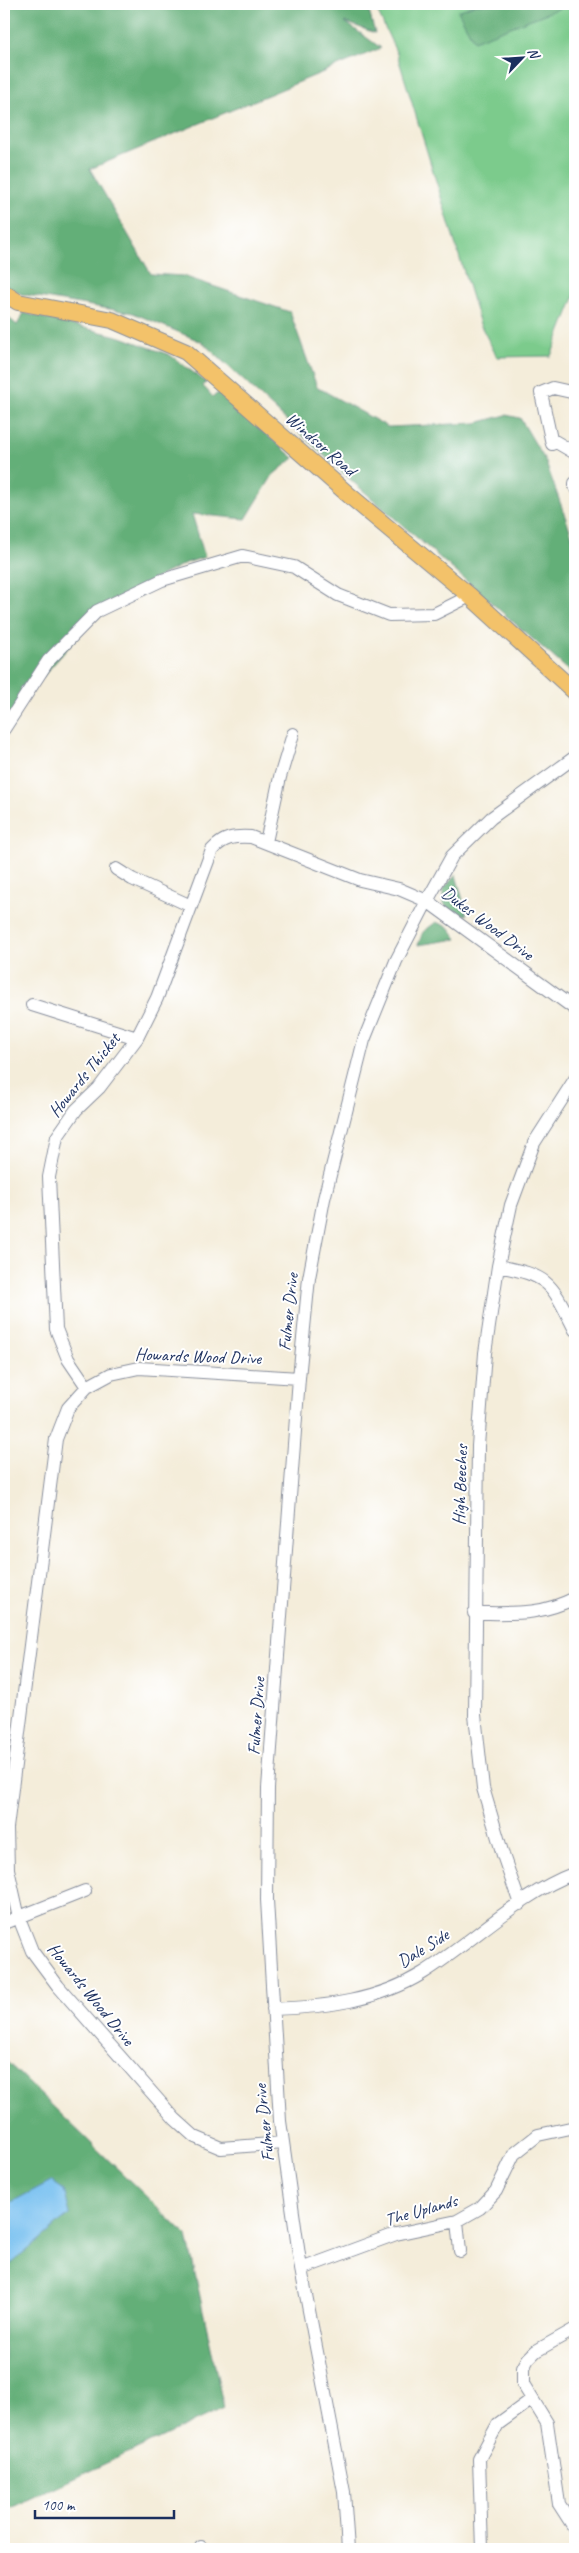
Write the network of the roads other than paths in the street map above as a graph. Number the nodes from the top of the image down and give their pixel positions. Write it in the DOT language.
graph roads {
  1 [pos="4,293"];
  2 [pos="575,390"];
  3 [pos="575,453"];
  4 [pos="575,483"];
  5 [pos="575,487"];
  6 [pos="470,596"];
  7 [pos="575,692"];
  8 [pos="4,729"];
  9 [pos="293,734"];
  10 [pos="575,756"];
  11 [pos="266,842"];
  12 [pos="116,868"];
  13 [pos="427,900"];
  14 [pos="191,906"];
  15 [pos="32,1005"];
  16 [pos="575,1009"];
  17 [pos="137,1038"];
  18 [pos="575,1079"];
  19 [pos="498,1266"];
  20 [pos="575,1330"];
  21 [pos="299,1378"];
  22 [pos="87,1387"];
  23 [pos="575,1598"];
  24 [pos="474,1613"];
  25 [pos="575,1873"];
  26 [pos="85,1891"];
  27 [pos="520,1904"];
  28 [pos="19,1918"];
  29 [pos="4,1923"];
  30 [pos="274,2009"];
  31 [pos="575,2127"];
  32 [pos="283,2143"];
  33 [pos="457,2221"];
  34 [pos="460,2251"];
  35 [pos="301,2269"];
  36 [pos="575,2329"];
  37 [pos="531,2400"];
  38 [pos="575,2529"];
  39 [pos="348,2549"];
  40 [pos="482,2549"];
  1 -- 6 [label="main road, Windsor Road"];
  2 -- 3 [label="street"];
  4 -- 5 [label="street"];
  6 -- 7 [label="main road, Windsor Road"];
  6 -- 8 [label="street"];
  9 -- 11 [label="street"];
  10 -- 13 [label="street, Dukes Wood Drive"];
  11 -- 13 [label="street, Howards Thicket"];
  11 -- 14 [label="street, Howards Thicket"];
  12 -- 14 [label="street"];
  13 -- 16 [label="street, Dukes Wood Drive"];
  13 -- 21 [label="street, Fulmer Drive"];
  14 -- 17 [label="street, Howards Thicket"];
  15 -- 17 [label="street"];
  17 -- 22 [label="street, Howards Thicket"];
  18 -- 19 [label="street, High Beeches"];
  19 -- 20 [label="street"];
  19 -- 24 [label="street, High Beeches"];
  21 -- 22 [label="street, Howards Wood Drive"];
  21 -- 30 [label="street, Fulmer Drive"];
  22 -- 28 [label="street, Howards Wood Drive"];
  23 -- 24 [label="street"];
  24 -- 27 [label="street, High Beeches"];
  25 -- 27 [label="street, Dale Side"];
  26 -- 28 [label="street"];
  27 -- 30 [label="street, Dale Side"];
  28 -- 29 [label="street"];
  28 -- 32 [label="street, Howards Wood Drive"];
  30 -- 32 [label="street, Fulmer Drive"];
  31 -- 33 [label="street, The Uplands"];
  32 -- 35 [label="street, Fulmer Drive"];
  33 -- 34 [label="street"];
  33 -- 35 [label="street, The Uplands"];
  35 -- 39 [label="street, Fulmer Drive"];
  36 -- 37 [label="street"];
  37 -- 38 [label="street"];
  37 -- 40 [label="street"];
}
